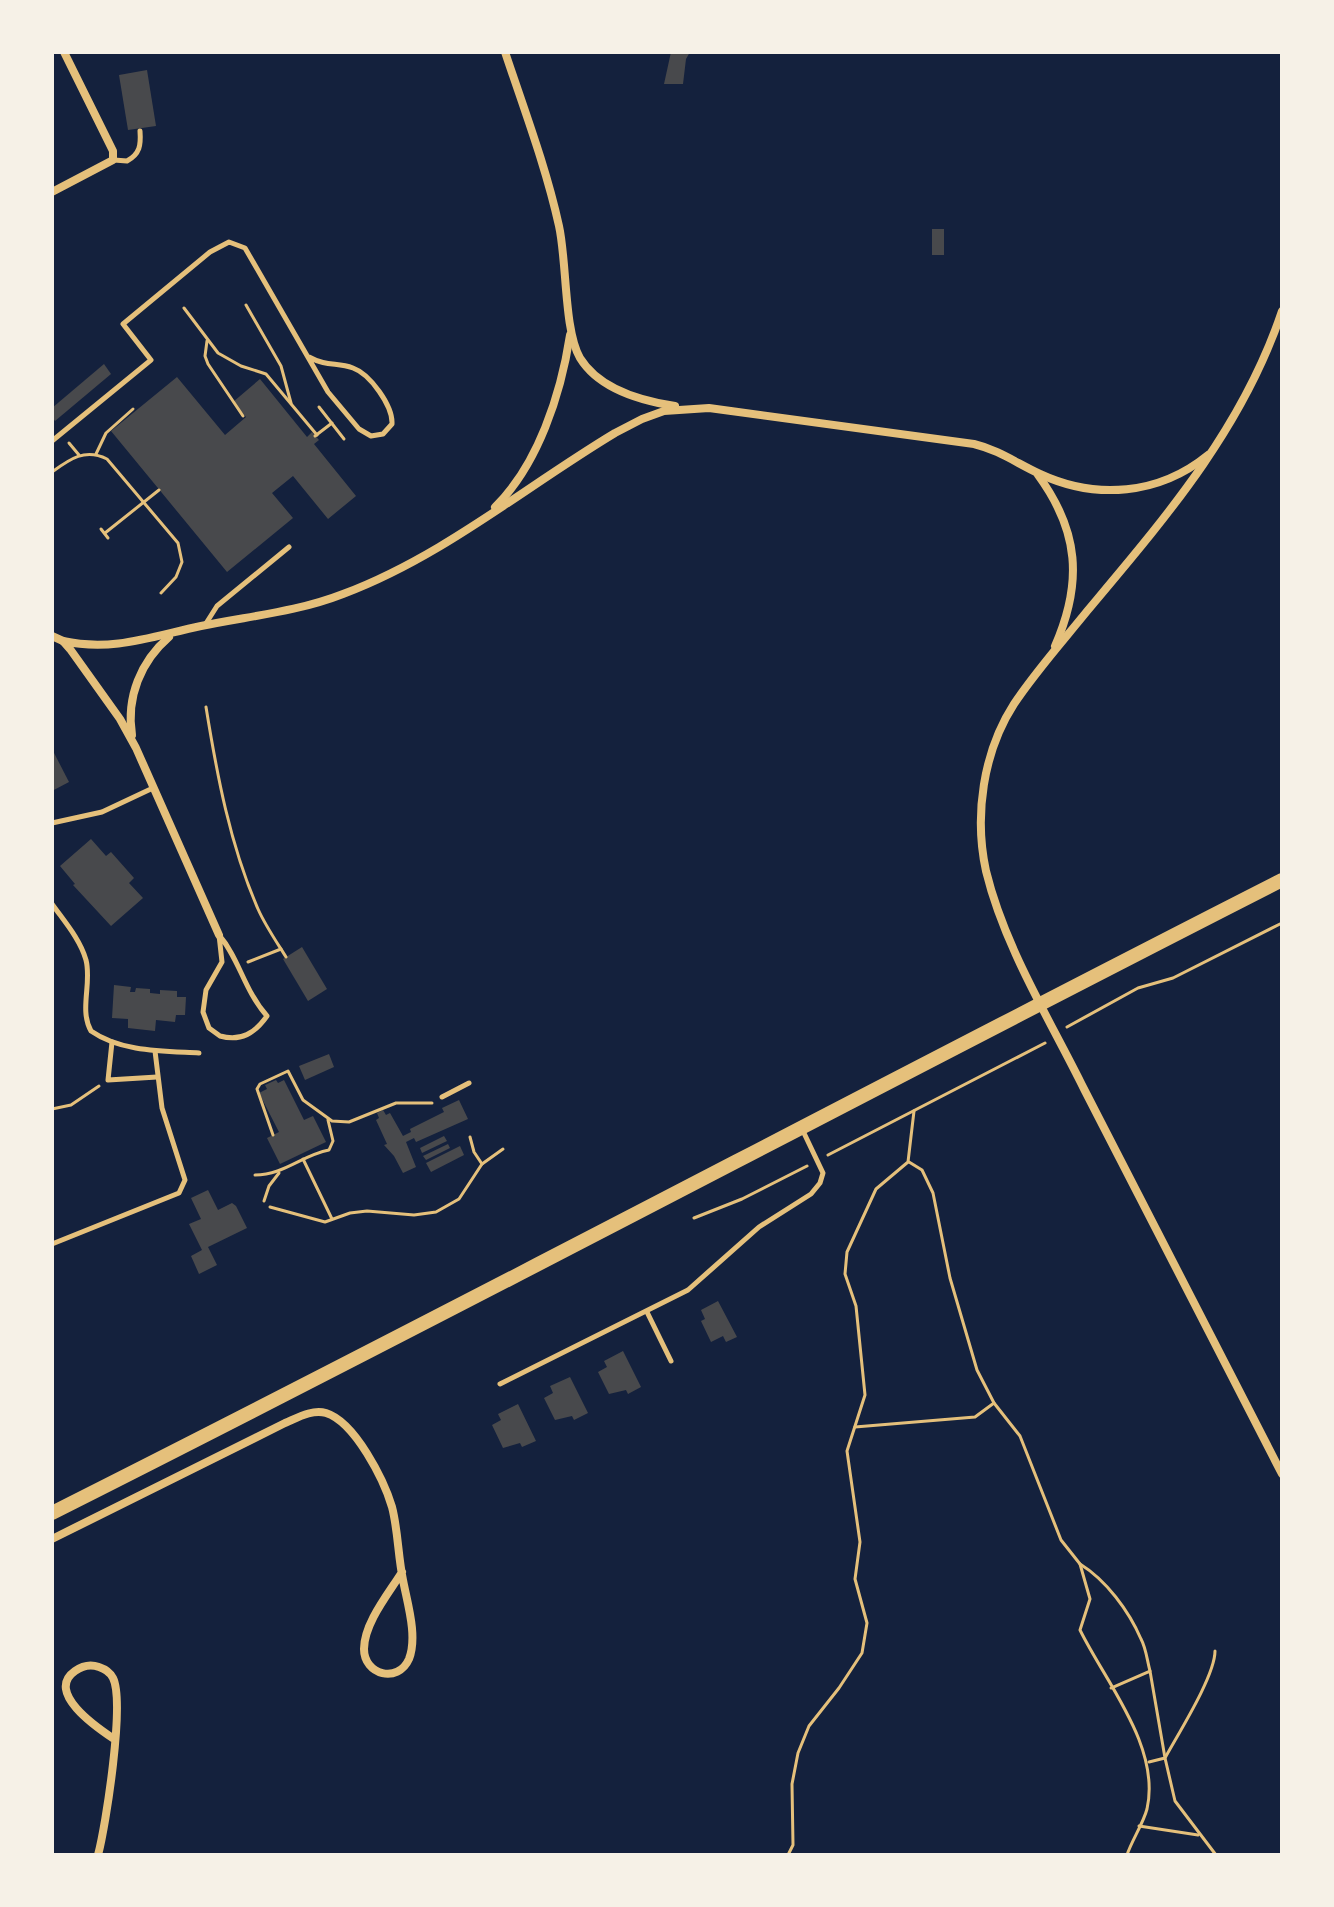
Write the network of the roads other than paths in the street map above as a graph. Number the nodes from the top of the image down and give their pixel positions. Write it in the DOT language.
graph roads {
  1 [pos="64,52"];
  2 [pos="505,52"];
  3 [pos="140,131"];
  4 [pos="113,160"];
  5 [pos="52,192"];
  6 [pos="1282,311"];
  7 [pos="571,330"];
  8 [pos="309,357"];
  9 [pos="688,407"];
  10 [pos="52,441"];
  11 [pos="1215,450"];
  12 [pos="1037,473"];
  13 [pos="482,520"];
  14 [pos="289,547"];
  15 [pos="204,625"];
  16 [pos="173,633"];
  17 [pos="52,636"];
  18 [pos="63,641"];
  19 [pos="1049,657"];
  20 [pos="136,748"];
  21 [pos="154,787"];
  22 [pos="52,823"];
  23 [pos="1282,880"];
  24 [pos="52,904"];
  25 [pos="219,935"];
  26 [pos="1040,1002"];
  27 [pos="112,1042"];
  28 [pos="155,1051"];
  29 [pos="199,1053"];
  30 [pos="157,1077"];
  31 [pos="469,1083"];
  32 [pos="442,1097"];
  33 [pos="801,1126"];
  34 [pos="52,1244"];
  35 [pos="647,1312"];
  36 [pos="671,1361"];
  37 [pos="500,1384"];
  38 [pos="1282,1474"];
  39 [pos="52,1513"];
  40 [pos="52,1539"];
  41 [pos="402,1572"];
  42 [pos="114,1739"];
  43 [pos="98,1855"];
  1 -- 4 [label="street"];
  2 -- 7 [label="street"];
  3 -- 4 [label="lane"];
  4 -- 5 [label="street"];
  6 -- 11 [label="street"];
  7 -- 9 [label="street"];
  7 -- 13 [label="street"];
  8 -- 8 [label="lane"];
  8 -- 10 [label="lane"];
  9 -- 12 [label="street"];
  9 -- 13 [label="street"];
  11 -- 12 [label="street"];
  11 -- 19 [label="street"];
  12 -- 19 [label="street"];
  13 -- 15 [label="street"];
  14 -- 15 [label="lane"];
  15 -- 16 [label="street"];
  16 -- 18 [label="street"];
  16 -- 20 [label="street"];
  17 -- 18 [label="street"];
  18 -- 20 [label="street"];
  19 -- 26 [label="street"];
  20 -- 21 [label="street"];
  21 -- 22 [label="lane"];
  21 -- 25 [label="street"];
  23 -- 26 [label="main road"];
  24 -- 27 [label="lane"];
  25 -- 25 [label="lane"];
  26 -- 33 [label="main road"];
  26 -- 38 [label="street"];
  27 -- 28 [label="lane"];
  27 -- 30 [label="lane"];
  28 -- 29 [label="lane"];
  28 -- 30 [label="lane"];
  30 -- 34 [label="lane"];
  31 -- 32 [label="lane"];
  33 -- 35 [label="lane"];
  33 -- 39 [label="main road"];
  35 -- 36 [label="lane"];
  35 -- 37 [label="lane"];
  40 -- 41 [label="street"];
  41 -- 41 [label="street"];
  42 -- 42 [label="street"];
  42 -- 43 [label="street"];
}
